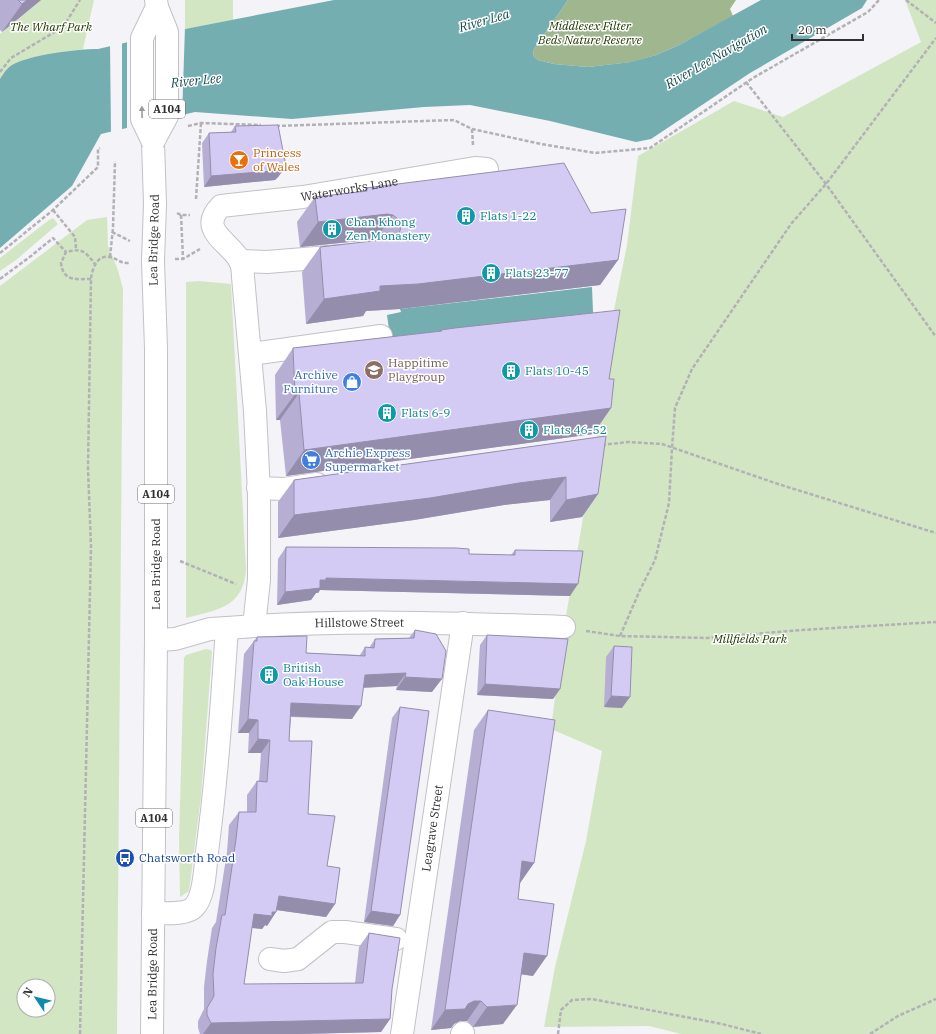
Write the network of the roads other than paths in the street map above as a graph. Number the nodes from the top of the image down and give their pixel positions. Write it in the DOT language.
graph roads {
  1 [pos="156,4"];
  2 [pos="154,151"];
  3 [pos="487,169"];
  4 [pos="360,254"];
  5 [pos="240,261"];
  6 [pos="381,336"];
  7 [pos="251,354"];
  8 [pos="334,482"];
  9 [pos="258,488"];
  10 [pos="463,623"];
  11 [pos="254,626"];
  12 [pos="564,627"];
  13 [pos="227,628"];
  14 [pos="156,640"];
  15 [pos="153,913"];
  16 [pos="415,942"];
  17 [pos="270,959"];
  18 [pos="152,1034"];
  19 [pos="402,1034"];
  1 -- 2 [label="street, A104, bridge"];
  2 -- 1 [label="street, A104, one-way, bridge"];
  2 -- 14 [label="street, Lea Bridge Road / A104"];
  3 -- 5 [label="street, Waterworks Lane"];
  4 -- 5 [label="street"];
  5 -- 7 [label="street"];
  6 -- 7 [label="street"];
  7 -- 9 [label="street"];
  8 -- 9 [label="street"];
  9 -- 11 [label="street"];
  10 -- 11 [label="street, Hillstowe Street"];
  10 -- 12 [label="street, Hillstowe Street"];
  10 -- 16 [label="street, Leagrave Street"];
  11 -- 13 [label="street, Hillstowe Street"];
  13 -- 14 [label="street, Hillstowe Street"];
  13 -- 15 [label="street, Lea Bridge Road"];
  14 -- 15 [label="street, Lea Bridge Road / A104"];
  15 -- 18 [label="street, Lea Bridge Road / A104"];
  16 -- 17 [label="street"];
  16 -- 19 [label="street, Leagrave Street"];
}
